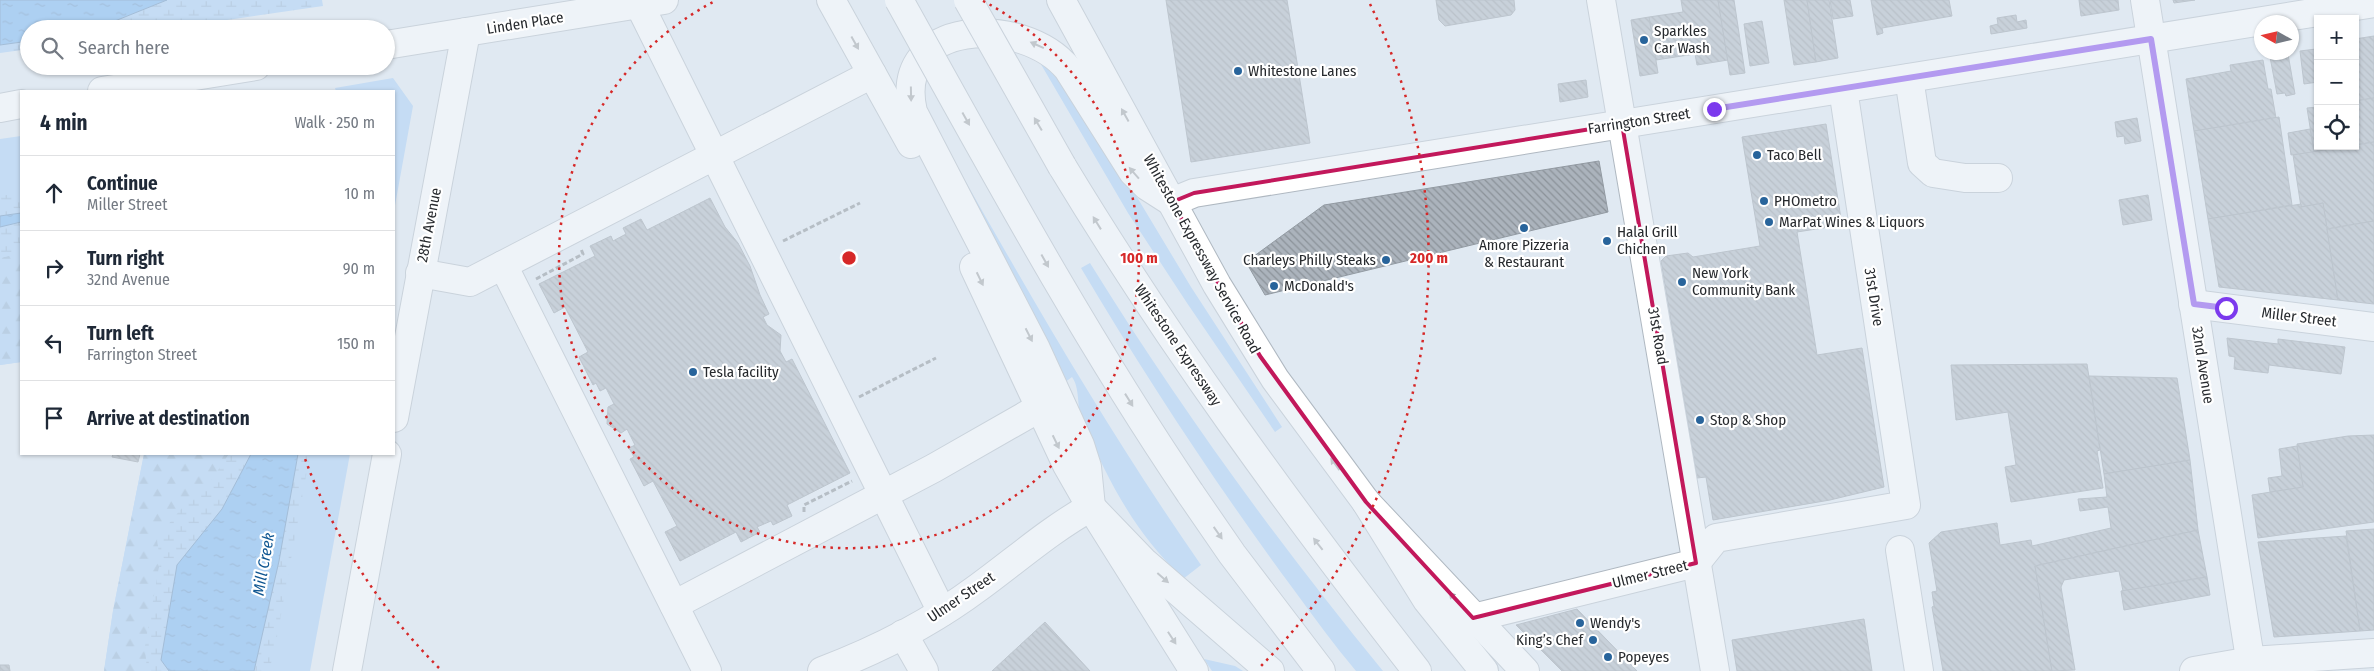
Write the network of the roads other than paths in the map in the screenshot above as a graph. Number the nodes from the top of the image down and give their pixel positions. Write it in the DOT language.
graph roads {
  1 [pos="831,0"];
  2 [pos="899,0"];
  3 [pos="968,0"];
  4 [pos="1061,0"];
  5 [pos="1601,0"];
  6 [pos="2145,0"];
  7 [pos="651,2"];
  8 [pos="2374,3"];
  9 [pos="466,32"];
  10 [pos="2151,39"];
  11 [pos="395,44"];
  12 [pos="872,74"];
  13 [pos="201,75"];
  14 [pos="1909,78"];
  15 [pos="1842,89"];
  16 [pos="108,90"];
  17 [pos="20,104"];
  18 [pos="0,108"];
  19 [pos="1622,124"];
  20 [pos="714,156"];
  21 [pos="1998,178"];
  22 [pos="1172,202"];
  23 [pos="503,265"];
  24 [pos="420,273"];
  25 [pos="2194,304"];
  26 [pos="2374,327"];
  27 [pos="1040,408"];
  28 [pos="395,412"];
  29 [pos="387,455"];
  30 [pos="883,495"];
  31 [pos="1366,502"];
  32 [pos="1906,505"];
  33 [pos="1091,507"];
  34 [pos="1900,550"];
  35 [pos="1696,563"];
  36 [pos="1348,582"];
  37 [pos="674,605"];
  38 [pos="942,612"];
  39 [pos="1473,618"];
  40 [pos="903,634"];
  41 [pos="2374,653"];
  42 [pos="2252,666"];
  43 [pos="347,671"];
  44 [pos="707,671"];
  45 [pos="822,671"];
  46 [pos="924,671"];
  47 [pos="1194,671"];
  48 [pos="1270,671"];
  49 [pos="1321,671"];
  50 [pos="1417,671"];
  51 [pos="1426,671"];
  52 [pos="1484,671"];
  53 [pos="1525,671"];
  54 [pos="1715,671"];
  55 [pos="1919,671"];
  56 [pos="2194,671"];
  1 -- 12 [label="main road, one-way"];
  2 -- 49 [label="main road, one-way, bridge"];
  36 -- 3 [label="main road, Whitestone Expressway, one-way, bridge"];
  22 -- 4 [label="main road, Whitestone Expressway Service Road, one-way"];
  5 -- 19 [label="main road, 31st Road"];
  6 -- 10 [label="main road, 32nd Avenue"];
  7 -- 9 [label="main road, Linden Place"];
  7 -- 20 [label="main road"];
  8 -- 10 [label="main road, Farrington Street"];
  9 -- 11 [label="main road, Linden Place"];
  9 -- 24 [label="main road, 28th Avenue"];
  10 -- 14 [label="main road, Farrington Street"];
  10 -- 25 [label="main road, 32nd Avenue"];
  12 -- 20 [label="main road"];
  12 -- 27 [label="main road, one-way"];
  13 -- 16 [label="main road"];
  14 -- 15 [label="main road, Farrington Street"];
  14 -- 21 [label="main road"];
  15 -- 19 [label="main road, Farrington Street"];
  15 -- 32 [label="main road, 31st Drive"];
  17 -- 18 [label="main road"];
  19 -- 22 [label="main road, Farrington Street"];
  19 -- 35 [label="main road, 31st Road"];
  20 -- 23 [label="main road"];
  20 -- 30 [label="main road"];
  31 -- 22 [label="main road, Whitestone Expressway Service Road, one-way"];
  22 -- 33 [label="main road, one-way"];
  23 -- 24 [label="main road"];
  23 -- 37 [label="main road"];
  24 -- 28 [label="main road, 28th Avenue"];
  25 -- 26 [label="main road, Miller Street"];
  25 -- 42 [label="main road, 32nd Avenue"];
  27 -- 30 [label="main road"];
  27 -- 33 [label="main road, one-way"];
  29 -- 43 [label="main road"];
  30 -- 37 [label="main road"];
  30 -- 38 [label="main road"];
  39 -- 31 [label="main road, Whitestone Expressway Service Road, one-way"];
  31 -- 52 [label="main road"];
  32 -- 35 [label="main road, Ulmer Street"];
  33 -- 38 [label="main road, Ulmer Street"];
  33 -- 47 [label="main road, one-way"];
  33 -- 48 [label="main road, one-way"];
  34 -- 55 [label="main road"];
  35 -- 39 [label="main road, Ulmer Street"];
  35 -- 54 [label="main road, 31st Road"];
  36 -- 50 [label="main road, Whitestone Expressway"];
  36 -- 51 [label="main road"];
  37 -- 44 [label="main road"];
  38 -- 40 [label="main road, Ulmer Street"];
  39 -- 53 [label="main road, Whitestone Expressway Service Road"];
  40 -- 45 [label="main road, Ulmer Street"];
  40 -- 46 [label="main road"];
  41 -- 42 [label="main road"];
  42 -- 56 [label="main road"];
}
